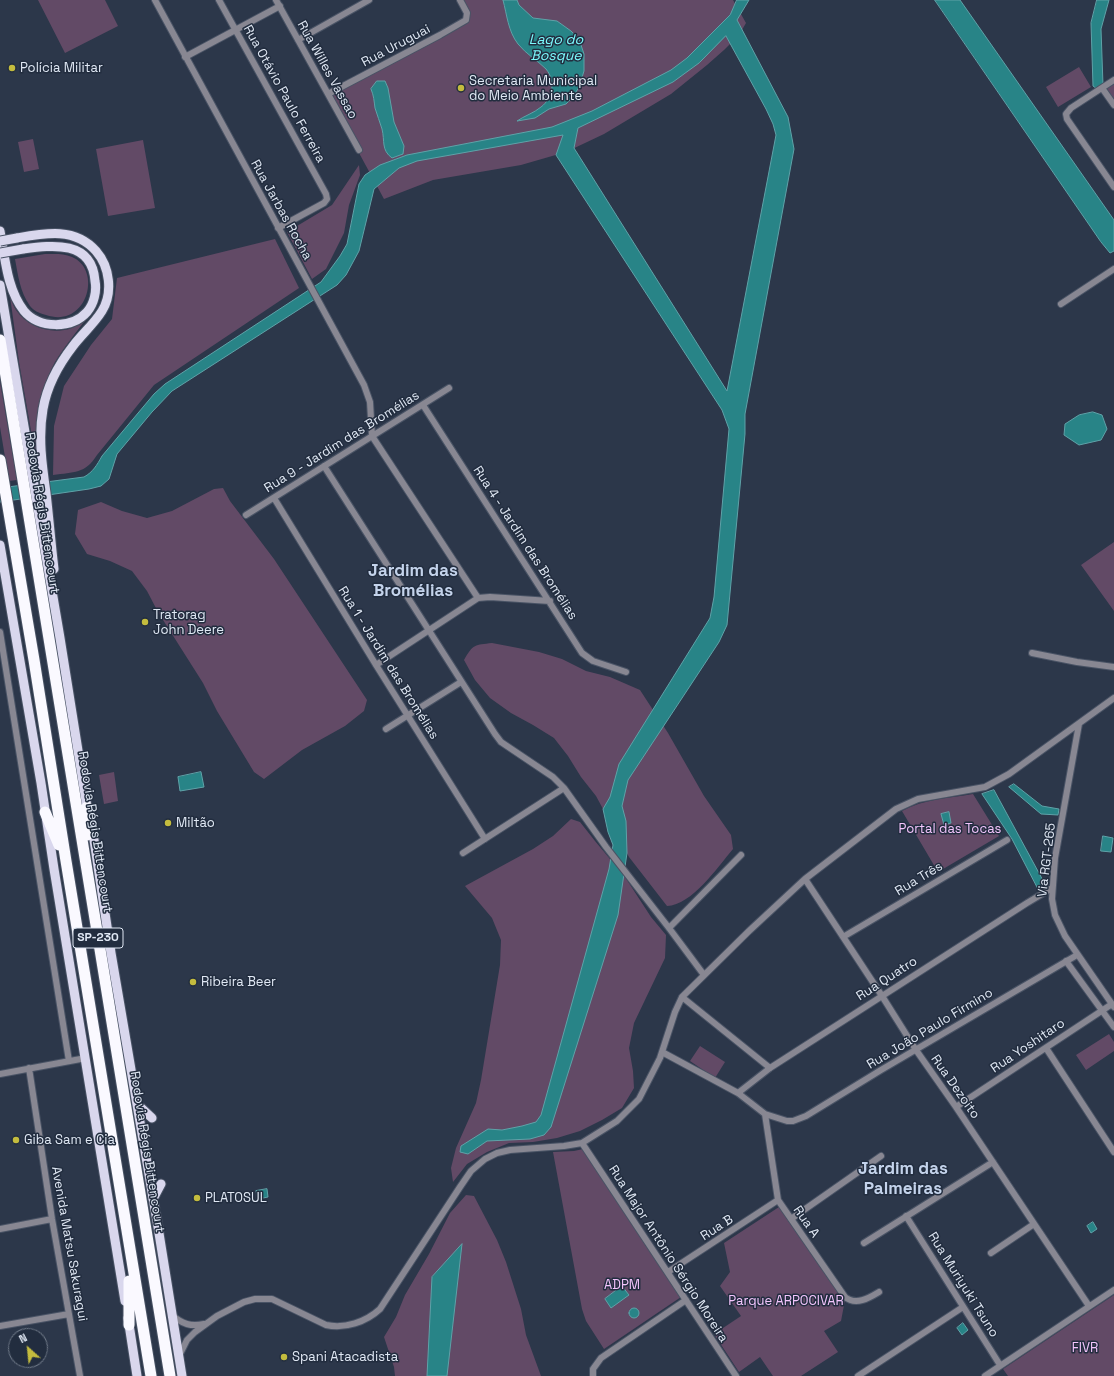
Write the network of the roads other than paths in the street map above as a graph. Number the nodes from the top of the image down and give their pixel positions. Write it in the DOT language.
graph roads {
  1 [pos="155,0"];
  2 [pos="219,0"];
  3 [pos="276,0"];
  4 [pos="369,0"];
  5 [pos="460,0"];
  6 [pos="280,6"];
  7 [pos="235,30"];
  8 [pos="298,40"];
  9 [pos="185,57"];
  10 [pos="1114,80"];
  11 [pos="1102,88"];
  12 [pos="328,94"];
  13 [pos="1114,105"];
  14 [pos="359,150"];
  15 [pos="1114,188"];
  16 [pos="278,228"];
  17 [pos="0,231"];
  18 [pos="0,241"];
  19 [pos="0,253"];
  20 [pos="1114,269"];
  21 [pos="0,285"];
  22 [pos="1061,304"];
  23 [pos="0,340"];
  24 [pos="449,388"];
  25 [pos="423,405"];
  26 [pos="372,436"];
  27 [pos="0,460"];
  28 [pos="324,466"];
  29 [pos="26,471"];
  30 [pos="274,498"];
  31 [pos="31,499"];
  32 [pos="246,515"];
  33 [pos="0,545"];
  34 [pos="0,562"];
  35 [pos="478,598"];
  36 [pos="550,601"];
  37 [pos="12,618"];
  38 [pos="429,631"];
  39 [pos="0,632"];
  40 [pos="60,638"];
  41 [pos="1032,652"];
  42 [pos="376,666"];
  43 [pos="1114,667"];
  44 [pos="626,672"];
  45 [pos="461,682"];
  46 [pos="1114,698"];
  47 [pos="407,715"];
  48 [pos="1079,724"];
  49 [pos="386,729"];
  50 [pos="564,788"];
  51 [pos="87,807"];
  52 [pos="45,812"];
  53 [pos="485,839"];
  54 [pos="1006,840"];
  55 [pos="463,853"];
  56 [pos="741,855"];
  57 [pos="66,861"];
  58 [pos="87,872"];
  59 [pos="805,879"];
  60 [pos="1052,888"];
  61 [pos="669,928"];
  62 [pos="843,937"];
  63 [pos="1077,955"];
  64 [pos="1066,961"];
  65 [pos="704,975"];
  66 [pos="882,996"];
  67 [pos="682,997"];
  68 [pos="1113,1005"];
  69 [pos="1102,1010"];
  70 [pos="1114,1027"];
  71 [pos="1046,1048"];
  72 [pos="916,1050"];
  73 [pos="662,1052"];
  74 [pos="86,1058"];
  75 [pos="69,1061"];
  76 [pos="29,1068"];
  77 [pos="770,1068"];
  78 [pos="0,1074"];
  79 [pos="738,1093"];
  80 [pos="137,1104"];
  81 [pos="956,1107"];
  82 [pos="765,1114"];
  83 [pos="152,1118"];
  84 [pos="582,1143"];
  85 [pos="1114,1152"];
  86 [pos="881,1156"];
  87 [pos="993,1162"];
  88 [pos="161,1184"];
  89 [pos="153,1199"];
  90 [pos="778,1200"];
  91 [pos="906,1216"];
  92 [pos="52,1219"];
  93 [pos="791,1219"];
  94 [pos="126,1223"];
  95 [pos="1034,1224"];
  96 [pos="0,1229"];
  97 [pos="864,1243"];
  98 [pos="991,1253"];
  99 [pos="668,1272"];
  100 [pos="1114,1290"];
  101 [pos="879,1292"];
  102 [pos="686,1300"];
  103 [pos="1089,1306"];
  104 [pos="963,1307"];
  105 [pos="70,1314"];
  106 [pos="172,1315"];
  107 [pos="129,1324"];
  108 [pos="205,1324"];
  109 [pos="0,1326"];
  110 [pos="179,1357"];
  111 [pos="1000,1365"];
  112 [pos="135,1375"];
  113 [pos="80,1376"];
  114 [pos="151,1376"];
  115 [pos="170,1376"];
  116 [pos="182,1376"];
  117 [pos="593,1376"];
  118 [pos="736,1376"];
  119 [pos="858,1376"];
  120 [pos="985,1376"];
  1 -- 9 [label="street, Rua Jarbas Rocha"];
  2 -- 7 [label="street, Rua Otávio Paulo Ferreira"];
  3 -- 6 [label="street, Rua Willes Vassao"];
  4 -- 8 [label="street"];
  5 -- 12 [label="street, Rua Uruguai"];
  6 -- 7 [label="street"];
  6 -- 8 [label="street, Rua Willes Vassao"];
  7 -- 9 [label="street"];
  7 -- 16 [label="street, Rua Otávio Paulo Ferreira"];
  8 -- 12 [label="street, Rua Willes Vassao"];
  9 -- 16 [label="street, Rua Jarbas Rocha"];
  10 -- 11 [label="street"];
  11 -- 13 [label="street"];
  11 -- 15 [label="street"];
  12 -- 14 [label="street, Rua Willes Vassao"];
  16 -- 26 [label="street, Rua Jarbas Rocha"];
  17 -- 19 [label="main road, bridge"];
  18 -- 40 [label="main road, bridge"];
  20 -- 22 [label="street"];
  21 -- 29 [label="main road"];
  23 -- 29 [label="highway, Rodovia Régis Bittencourt / SP-230"];
  24 -- 25 [label="street, Rua 9 - Jardim das Bromélias"];
  25 -- 26 [label="street, Rua 9 - Jardim das Bromélias"];
  25 -- 36 [label="street, Rua 4 - Jardim das Bromélias"];
  26 -- 28 [label="street, Rua 9 - Jardim das Bromélias"];
  26 -- 35 [label="street"];
  27 -- 57 [label="highway, SP-230"];
  28 -- 30 [label="street, Rua 9 - Jardim das Bromélias"];
  28 -- 38 [label="street"];
  29 -- 31 [label="highway, Rodovia Régis Bittencourt / SP-230"];
  30 -- 32 [label="street, Rua 9 - Jardim das Bromélias"];
  30 -- 42 [label="street, Rua 1 - Jardim das Bromélias"];
  31 -- 40 [label="main road"];
  31 -- 58 [label="highway, Rodovia Régis Bittencourt / SP-230"];
  33 -- 37 [label="main road"];
  34 -- 37 [label="main road"];
  35 -- 36 [label="street"];
  35 -- 38 [label="street"];
  36 -- 44 [label="street, Rua 4 - Jardim das Bromélias"];
  37 -- 52 [label="main road"];
  38 -- 42 [label="street"];
  38 -- 45 [label="street"];
  39 -- 75 [label="street"];
  40 -- 51 [label="main road"];
  41 -- 43 [label="street"];
  42 -- 47 [label="street, Rua 1 - Jardim das Bromélias"];
  45 -- 47 [label="street"];
  45 -- 50 [label="street"];
  46 -- 48 [label="street"];
  47 -- 49 [label="street"];
  47 -- 53 [label="street, Rua 1 - Jardim das Bromélias"];
  48 -- 59 [label="street"];
  48 -- 60 [label="street, Via RGT-265"];
  50 -- 53 [label="street"];
  50 -- 61 [label="street"];
  51 -- 58 [label="highway"];
  51 -- 80 [label="main road"];
  52 -- 57 [label="highway"];
  52 -- 74 [label="main road"];
  53 -- 55 [label="street"];
  54 -- 62 [label="street, Rua Três"];
  56 -- 61 [label="street"];
  57 -- 94 [label="highway, SP-230"];
  58 -- 115 [label="highway, Rodovia Régis Bittencourt / SP-230"];
  59 -- 62 [label="street, Rua Dezoito"];
  59 -- 65 [label="street"];
  60 -- 63 [label="street, Via RGT-265"];
  60 -- 66 [label="street, Rua Quatro"];
  61 -- 65 [label="street"];
  62 -- 66 [label="street, Rua Dezoito"];
  63 -- 64 [label="street, Rua João Paulo Firmino"];
  63 -- 68 [label="street, Via RGT-265"];
  64 -- 69 [label="street"];
  64 -- 72 [label="street, Rua João Paulo Firmino"];
  65 -- 67 [label="street"];
  66 -- 72 [label="street, Rua Dezoito"];
  66 -- 77 [label="street, Rua Quatro"];
  67 -- 73 [label="street"];
  67 -- 77 [label="street"];
  68 -- 69 [label="street, Rua Yoshitaro"];
  69 -- 70 [label="street"];
  69 -- 71 [label="street, Rua Yoshitaro"];
  71 -- 81 [label="street, Rua Yoshitaro"];
  71 -- 85 [label="street"];
  72 -- 81 [label="street, Rua Dezoito"];
  72 -- 82 [label="street, Rua João Paulo Firmino"];
  73 -- 79 [label="street"];
  73 -- 84 [label="street"];
  74 -- 75 [label="street"];
  74 -- 107 [label="main road"];
  75 -- 76 [label="street"];
  76 -- 78 [label="street"];
  76 -- 92 [label="street, Avenida Matsu Sakuragui"];
  77 -- 79 [label="street, Rua Quatro"];
  79 -- 82 [label="street"];
  80 -- 83 [label="main road"];
  80 -- 89 [label="main road"];
  81 -- 87 [label="street, Rua Dezoito"];
  82 -- 90 [label="street, Rua A"];
  84 -- 99 [label="street, Rua Major Antônio Sérgio Moreira"];
  84 -- 108 [label="street"];
  86 -- 93 [label="street"];
  87 -- 91 [label="street"];
  87 -- 95 [label="street, Rua Dezoito"];
  88 -- 89 [label="main road"];
  89 -- 106 [label="main road"];
  90 -- 93 [label="street, Rua A"];
  90 -- 99 [label="street, Rua B"];
  91 -- 97 [label="street"];
  91 -- 104 [label="street, Rua Muriyuki Tsuno"];
  92 -- 96 [label="street"];
  92 -- 105 [label="street, Avenida Matsu Sakuragui"];
  93 -- 101 [label="street, Rua A"];
  94 -- 107 [label="highway"];
  94 -- 114 [label="highway, SP-230"];
  95 -- 98 [label="street"];
  95 -- 103 [label="street, Rua Dezoito"];
  99 -- 102 [label="street, Rua Major Antônio Sérgio Moreira"];
  100 -- 103 [label="street"];
  102 -- 117 [label="street"];
  102 -- 118 [label="street, Rua Major Antônio Sérgio Moreira"];
  103 -- 111 [label="street"];
  104 -- 111 [label="street, Rua Muriyuki Tsuno"];
  104 -- 119 [label="street"];
  105 -- 109 [label="street"];
  105 -- 113 [label="street, Avenida Matsu Sakuragui"];
  106 -- 108 [label="street"];
  106 -- 110 [label="main road"];
  107 -- 112 [label="main road"];
  108 -- 110 [label="street"];
  110 -- 116 [label="main road"];
  111 -- 120 [label="street"];
}
